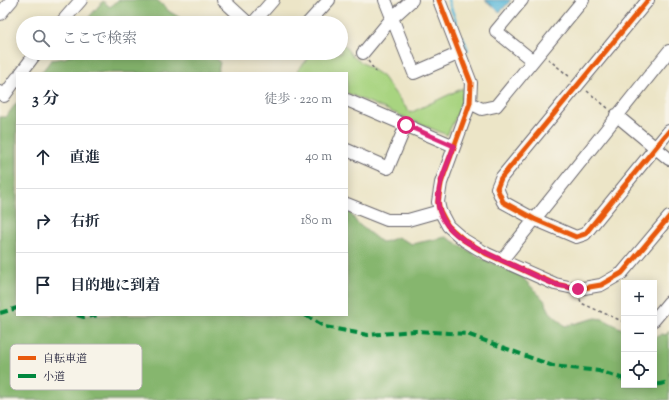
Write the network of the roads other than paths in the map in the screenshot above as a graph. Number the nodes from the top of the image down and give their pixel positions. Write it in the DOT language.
graph roads {
  1 [pos="12,0"];
  2 [pos="81,0"];
  3 [pos="222,0"];
  4 [pos="273,0"];
  5 [pos="329,0"];
  6 [pos="385,0"];
  7 [pos="412,0"];
  8 [pos="439,0"];
  9 [pos="522,0"];
  10 [pos="584,0"];
  11 [pos="648,0"];
  12 [pos="0,14"];
  13 [pos="68,16"];
  14 [pos="240,16"];
  15 [pos="259,16"];
  16 [pos="314,16"];
  17 [pos="392,18"];
  18 [pos="669,52"];
  19 [pos="363,53"];
  20 [pos="460,53"];
  21 [pos="31,60"];
  22 [pos="533,61"];
  23 [pos="22,72"];
  24 [pos="16,79"];
  25 [pos="0,92"];
  26 [pos="348,100"];
  27 [pos="470,103"];
  28 [pos="616,115"];
  29 [pos="406,125"];
  30 [pos="669,131"];
  31 [pos="454,146"];
  32 [pos="655,148"];
  33 [pos="348,150"];
  34 [pos="669,159"];
  35 [pos="348,204"];
  36 [pos="440,211"];
  37 [pos="669,217"];
  38 [pos="534,219"];
  39 [pos="502,260"];
  40 [pos="669,302"];
  41 [pos="657,316"];
  1 -- 12 [label="street"];
  2 -- 13 [label="street"];
  3 -- 14 [label="street"];
  4 -- 15 [label="street"];
  5 -- 16 [label="street"];
  6 -- 17 [label="street"];
  7 -- 17 [label="street"];
  8 -- 20 [label="street"];
  9 -- 22 [label="street"];
  10 -- 22 [label="street"];
  11 -- 38 [label="street"];
  17 -- 19 [label="street"];
  17 -- 20 [label="street"];
  18 -- 28 [label="street"];
  20 -- 27 [label="street"];
  21 -- 23 [label="street"];
  22 -- 27 [label="street"];
  24 -- 25 [label="street"];
  26 -- 29 [label="street"];
  27 -- 31 [label="street"];
  28 -- 32 [label="street"];
  28 -- 38 [label="street"];
  29 -- 31 [label="street"];
  29 -- 33 [label="street"];
  30 -- 32 [label="street"];
  31 -- 36 [label="street"];
  32 -- 34 [label="street"];
  32 -- 38 [label="street"];
  35 -- 36 [label="street"];
  36 -- 39 [label="street"];
  37 -- 39 [label="street"];
  38 -- 39 [label="street"];
  40 -- 41 [label="street"];
}
